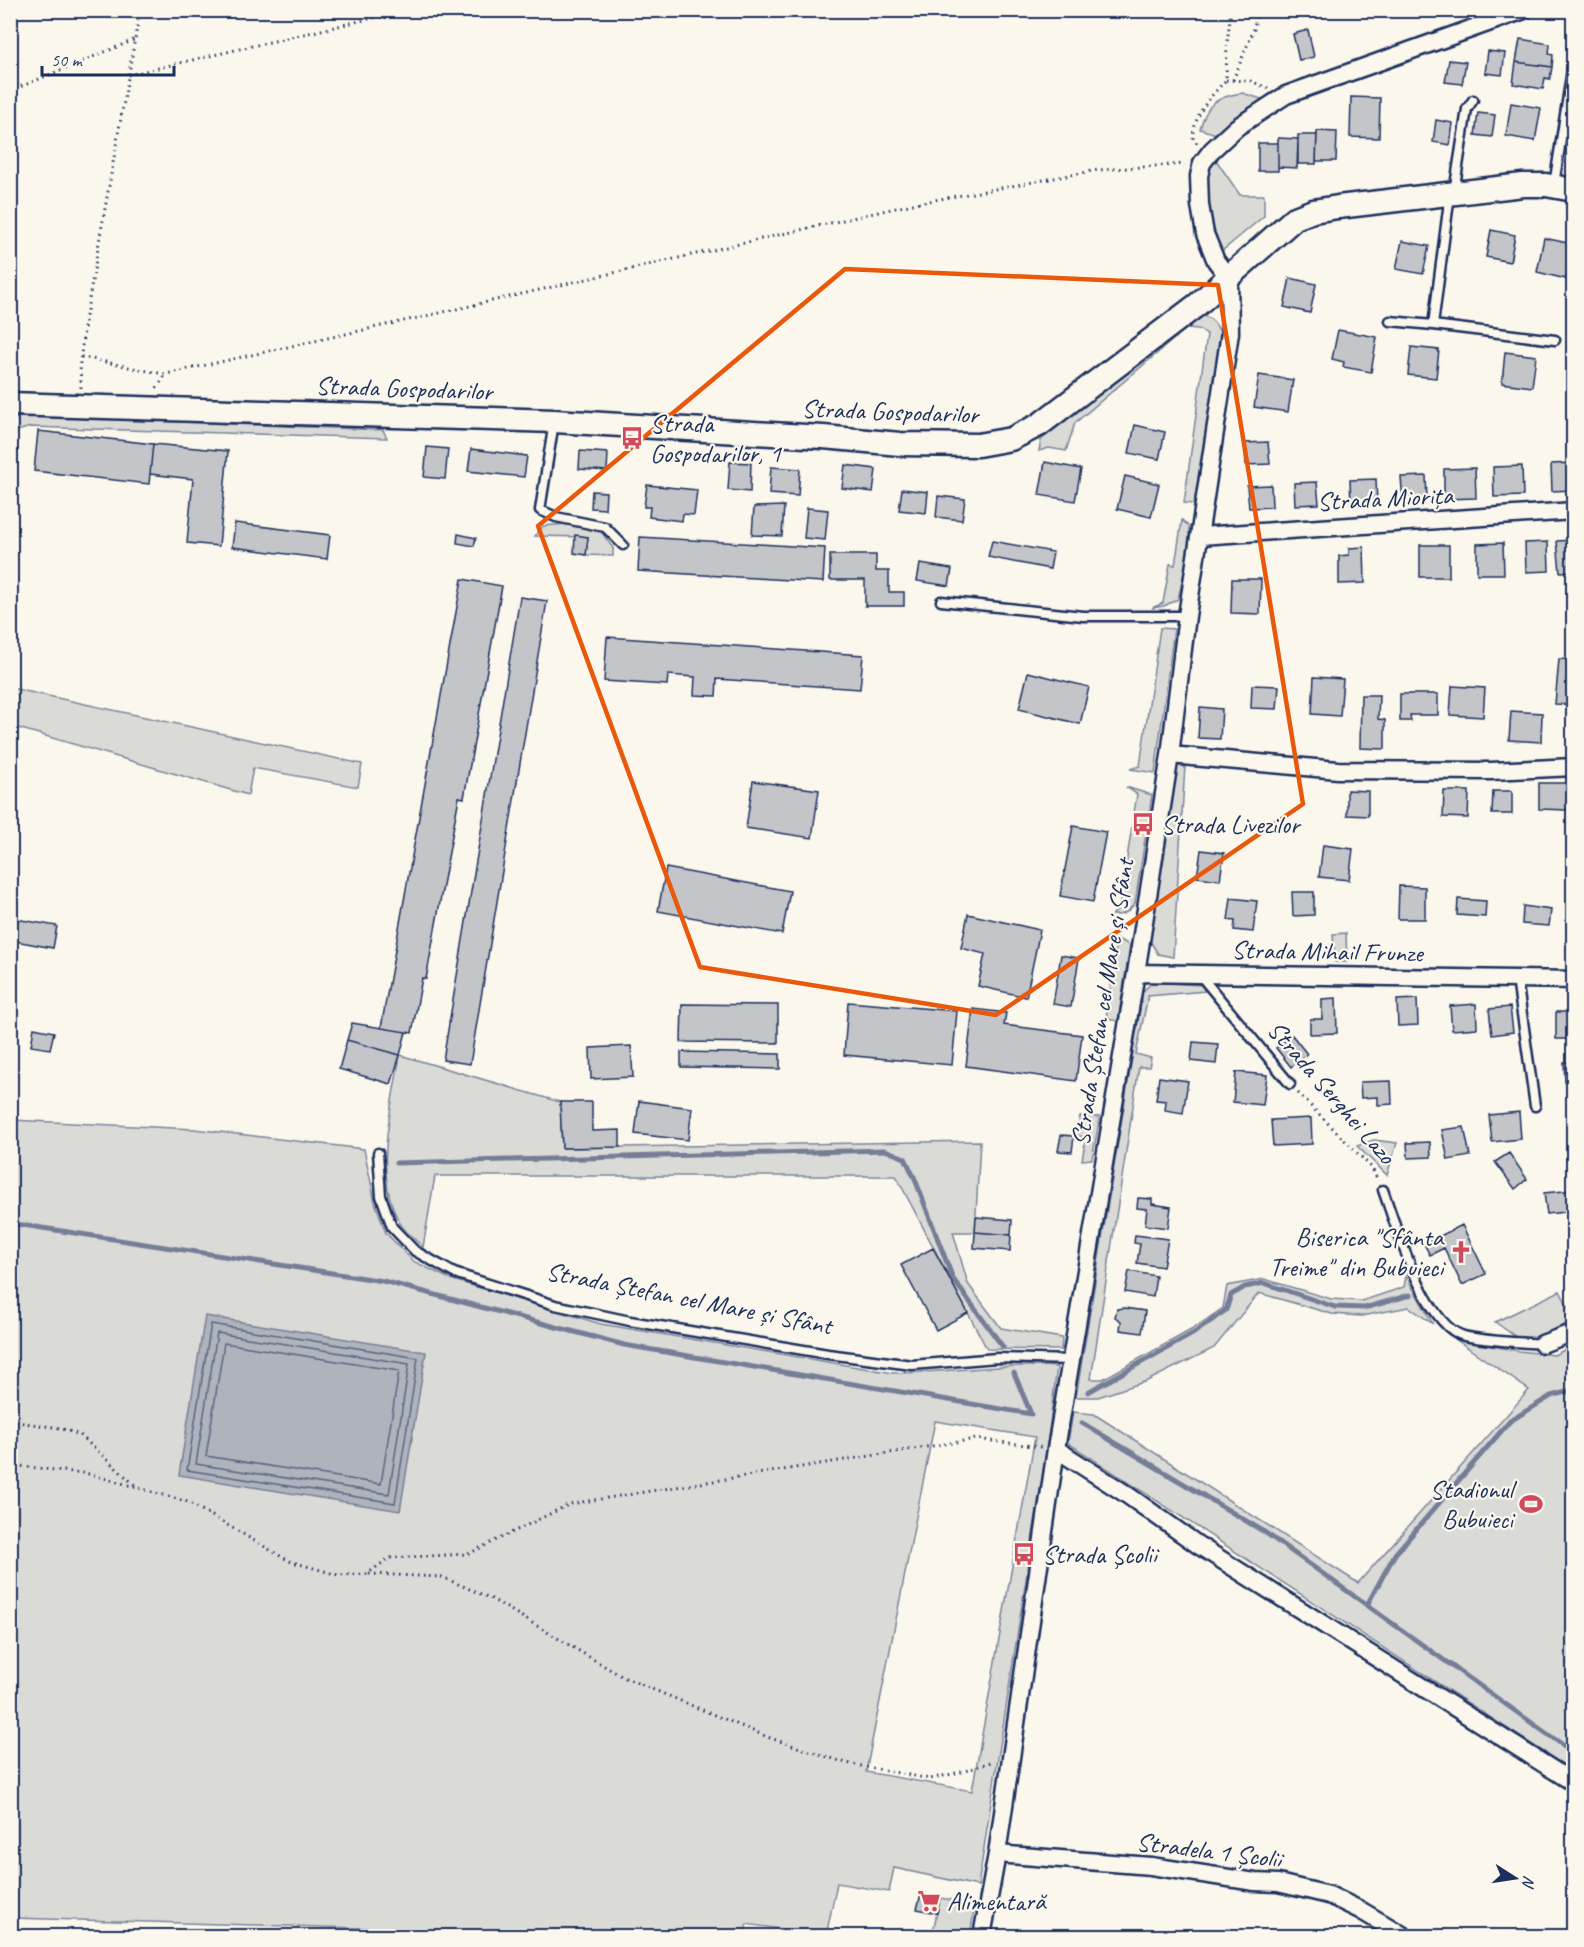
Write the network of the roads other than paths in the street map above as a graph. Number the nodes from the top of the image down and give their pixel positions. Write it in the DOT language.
graph roads {
  1 [pos="1524,10"];
  2 [pos="1574,57"];
  3 [pos="1473,100"];
  4 [pos="1564,188"];
  5 [pos="1452,193"];
  6 [pos="1229,278"];
  7 [pos="1390,321"];
  8 [pos="1433,325"];
  9 [pos="1555,340"];
  10 [pos="10,404"];
  11 [pos="554,422"];
  12 [pos="1574,511"];
  13 [pos="1200,536"];
  14 [pos="623,545"];
  15 [pos="941,601"];
  16 [pos="1187,616"];
  17 [pos="1170,755"];
  18 [pos="1574,767"];
  19 [pos="1136,973"];
  20 [pos="1200,975"];
  21 [pos="1517,979"];
  22 [pos="1574,980"];
  23 [pos="1290,1084"];
  24 [pos="1535,1106"];
  25 [pos="378,1153"];
  26 [pos="1383,1190"];
  27 [pos="1574,1332"];
  28 [pos="1542,1344"];
  29 [pos="1071,1360"];
  30 [pos="1056,1449"];
  31 [pos="1574,1783"];
  32 [pos="997,1854"];
  33 [pos="982,1936"];
  34 [pos="1404,1936"];
  1 -- 6 [label="street"];
  2 -- 4 [label="lane"];
  3 -- 5 [label="lane"];
  4 -- 5 [label="street"];
  5 -- 6 [label="street"];
  5 -- 8 [label="lane"];
  6 -- 11 [label="street, Strada Gospodarilor"];
  6 -- 13 [label="street, Strada Ștefan cel Mare și Sfânt"];
  7 -- 8 [label="lane"];
  8 -- 9 [label="lane"];
  10 -- 11 [label="street, Strada Gospodarilor"];
  11 -- 14 [label="lane"];
  12 -- 13 [label="street, Strada Miorița"];
  13 -- 16 [label="street, Strada Ștefan cel Mare și Sfânt"];
  15 -- 16 [label="lane"];
  16 -- 17 [label="street, Strada Ștefan cel Mare și Sfânt"];
  17 -- 18 [label="street"];
  17 -- 19 [label="street, Strada Ștefan cel Mare și Sfânt"];
  19 -- 20 [label="street, Strada Mihail Frunze"];
  19 -- 29 [label="street, Strada Ștefan cel Mare și Sfânt"];
  20 -- 21 [label="street, Strada Mihail Frunze"];
  20 -- 23 [label="lane, Strada Serghei Lazo"];
  21 -- 22 [label="street, Strada Mihail Frunze"];
  21 -- 24 [label="lane"];
  25 -- 29 [label="lane, Strada Ștefan cel Mare și Sfânt"];
  26 -- 28 [label="lane, Strada Serghei Lazo"];
  27 -- 28 [label="street, Strada Serghei Lazo"];
  29 -- 30 [label="street, Strada Ștefan cel Mare și Sfânt"];
  30 -- 31 [label="street"];
  30 -- 32 [label="street, Strada Ștefan cel Mare și Sfânt"];
  32 -- 33 [label="street, Strada Ștefan cel Mare și Sfânt"];
  32 -- 34 [label="street, Stradela 1 Școlii"];
}
